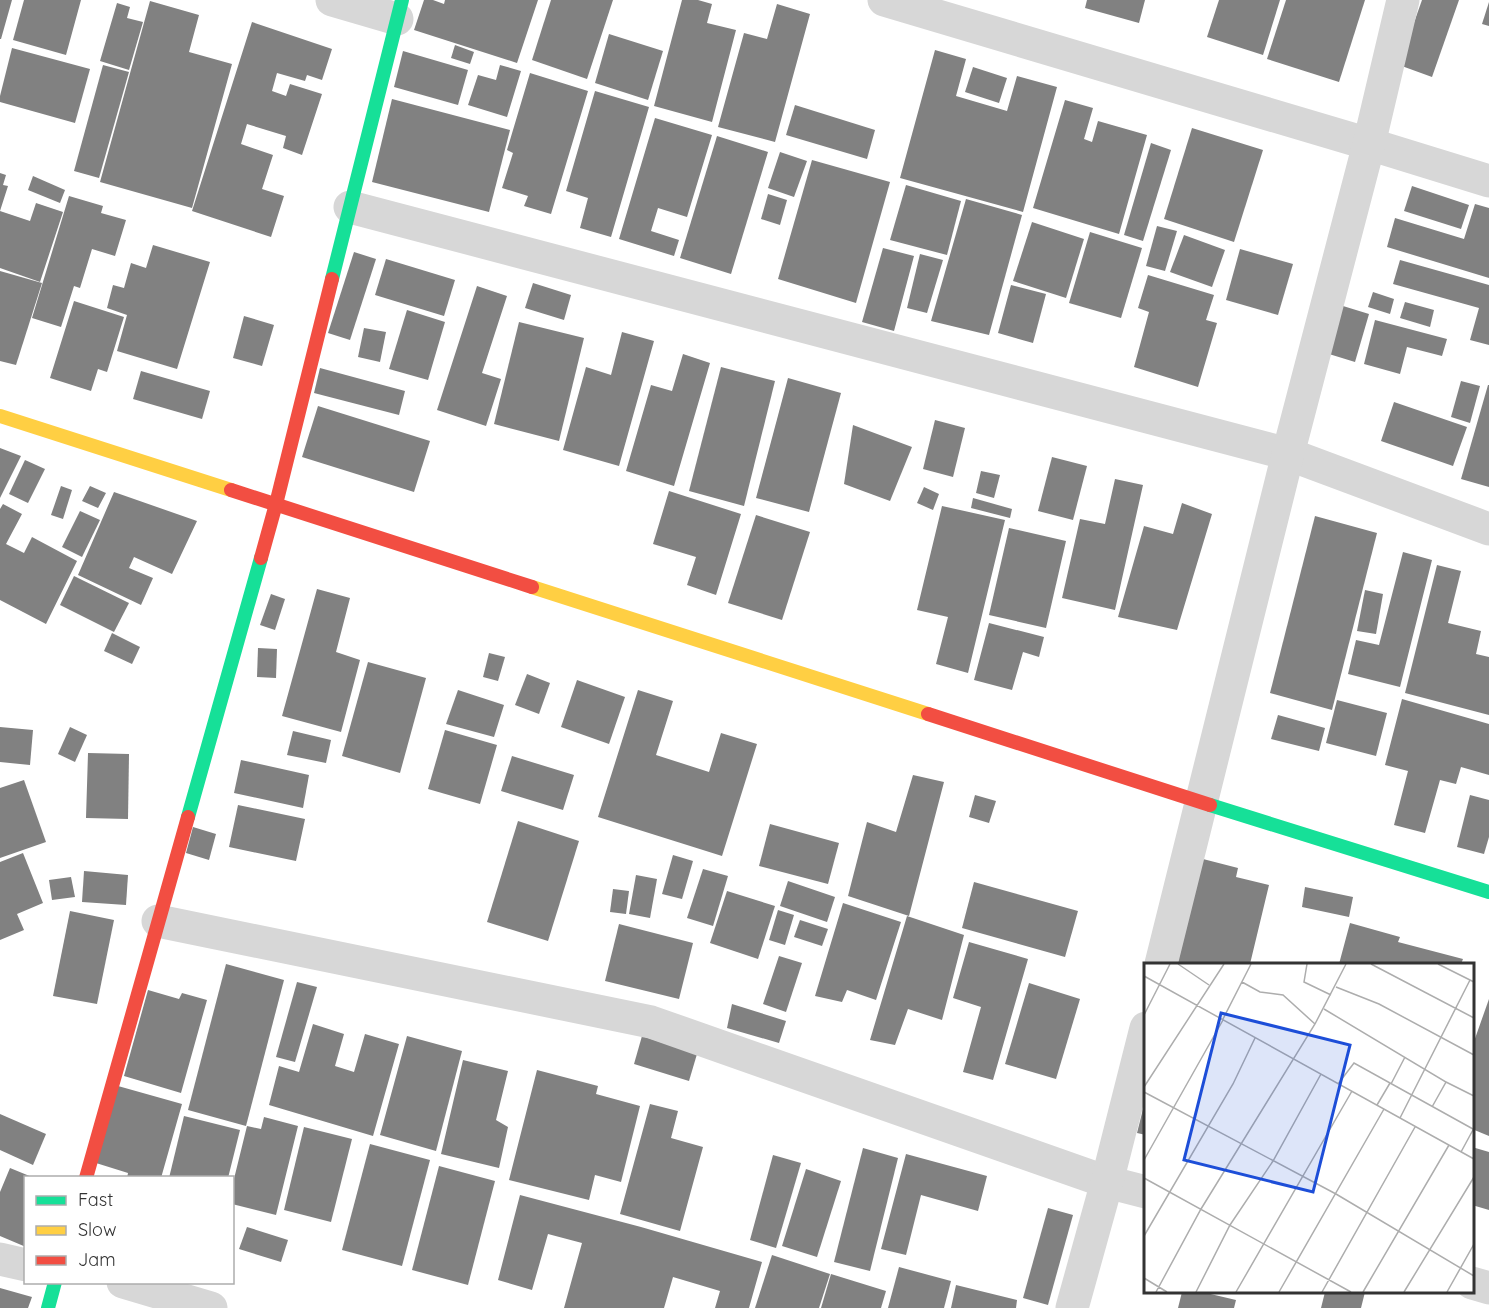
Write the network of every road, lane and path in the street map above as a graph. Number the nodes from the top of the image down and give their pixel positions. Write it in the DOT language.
graph roads {
  1 [pos="332,0"];
  2 [pos="884,0"];
  3 [pos="1403,0"];
  4 [pos="399,10"];
  5 [pos="1369,144"];
  6 [pos="1489,181"];
  7 [pos="350,207"];
  8 [pos="0,416"];
  9 [pos="1288,454"];
  10 [pos="276,504"];
  11 [pos="1489,529"];
  12 [pos="1202,802"];
  13 [pos="1489,892"];
  14 [pos="158,921"];
  15 [pos="1161,963"];
  16 [pos="1144,1036"];
  17 [pos="87,1176"];
  18 [pos="1107,1182"];
  19 [pos="1144,1191"];
  20 [pos="0,1259"];
  21 [pos="24,1264"];
  22 [pos="1474,1283"];
  23 [pos="54,1284"];
  24 [pos="130,1284"];
  25 [pos="1489,1288"];
  26 [pos="48,1308"];
  27 [pos="211,1308"];
  28 [pos="1072,1308"];
  1 -- 4 [label="street"];
  2 -- 5 [label="street"];
  3 -- 5 [label="street"];
  4 -- 7 [label="street"];
  5 -- 6 [label="street"];
  5 -- 9 [label="street"];
  7 -- 9 [label="street"];
  7 -- 10 [label="street"];
  8 -- 10 [label="street"];
  9 -- 11 [label="street"];
  9 -- 12 [label="street"];
  10 -- 12 [label="street"];
  10 -- 14 [label="street"];
  12 -- 13 [label="street"];
  12 -- 15 [label="street"];
  14 -- 17 [label="street"];
  14 -- 18 [label="street"];
  16 -- 18 [label="street"];
  18 -- 19 [label="street"];
  18 -- 28 [label="street"];
  20 -- 21 [label="street"];
  22 -- 25 [label="street"];
  23 -- 26 [label="street"];
  24 -- 27 [label="street"];
}
